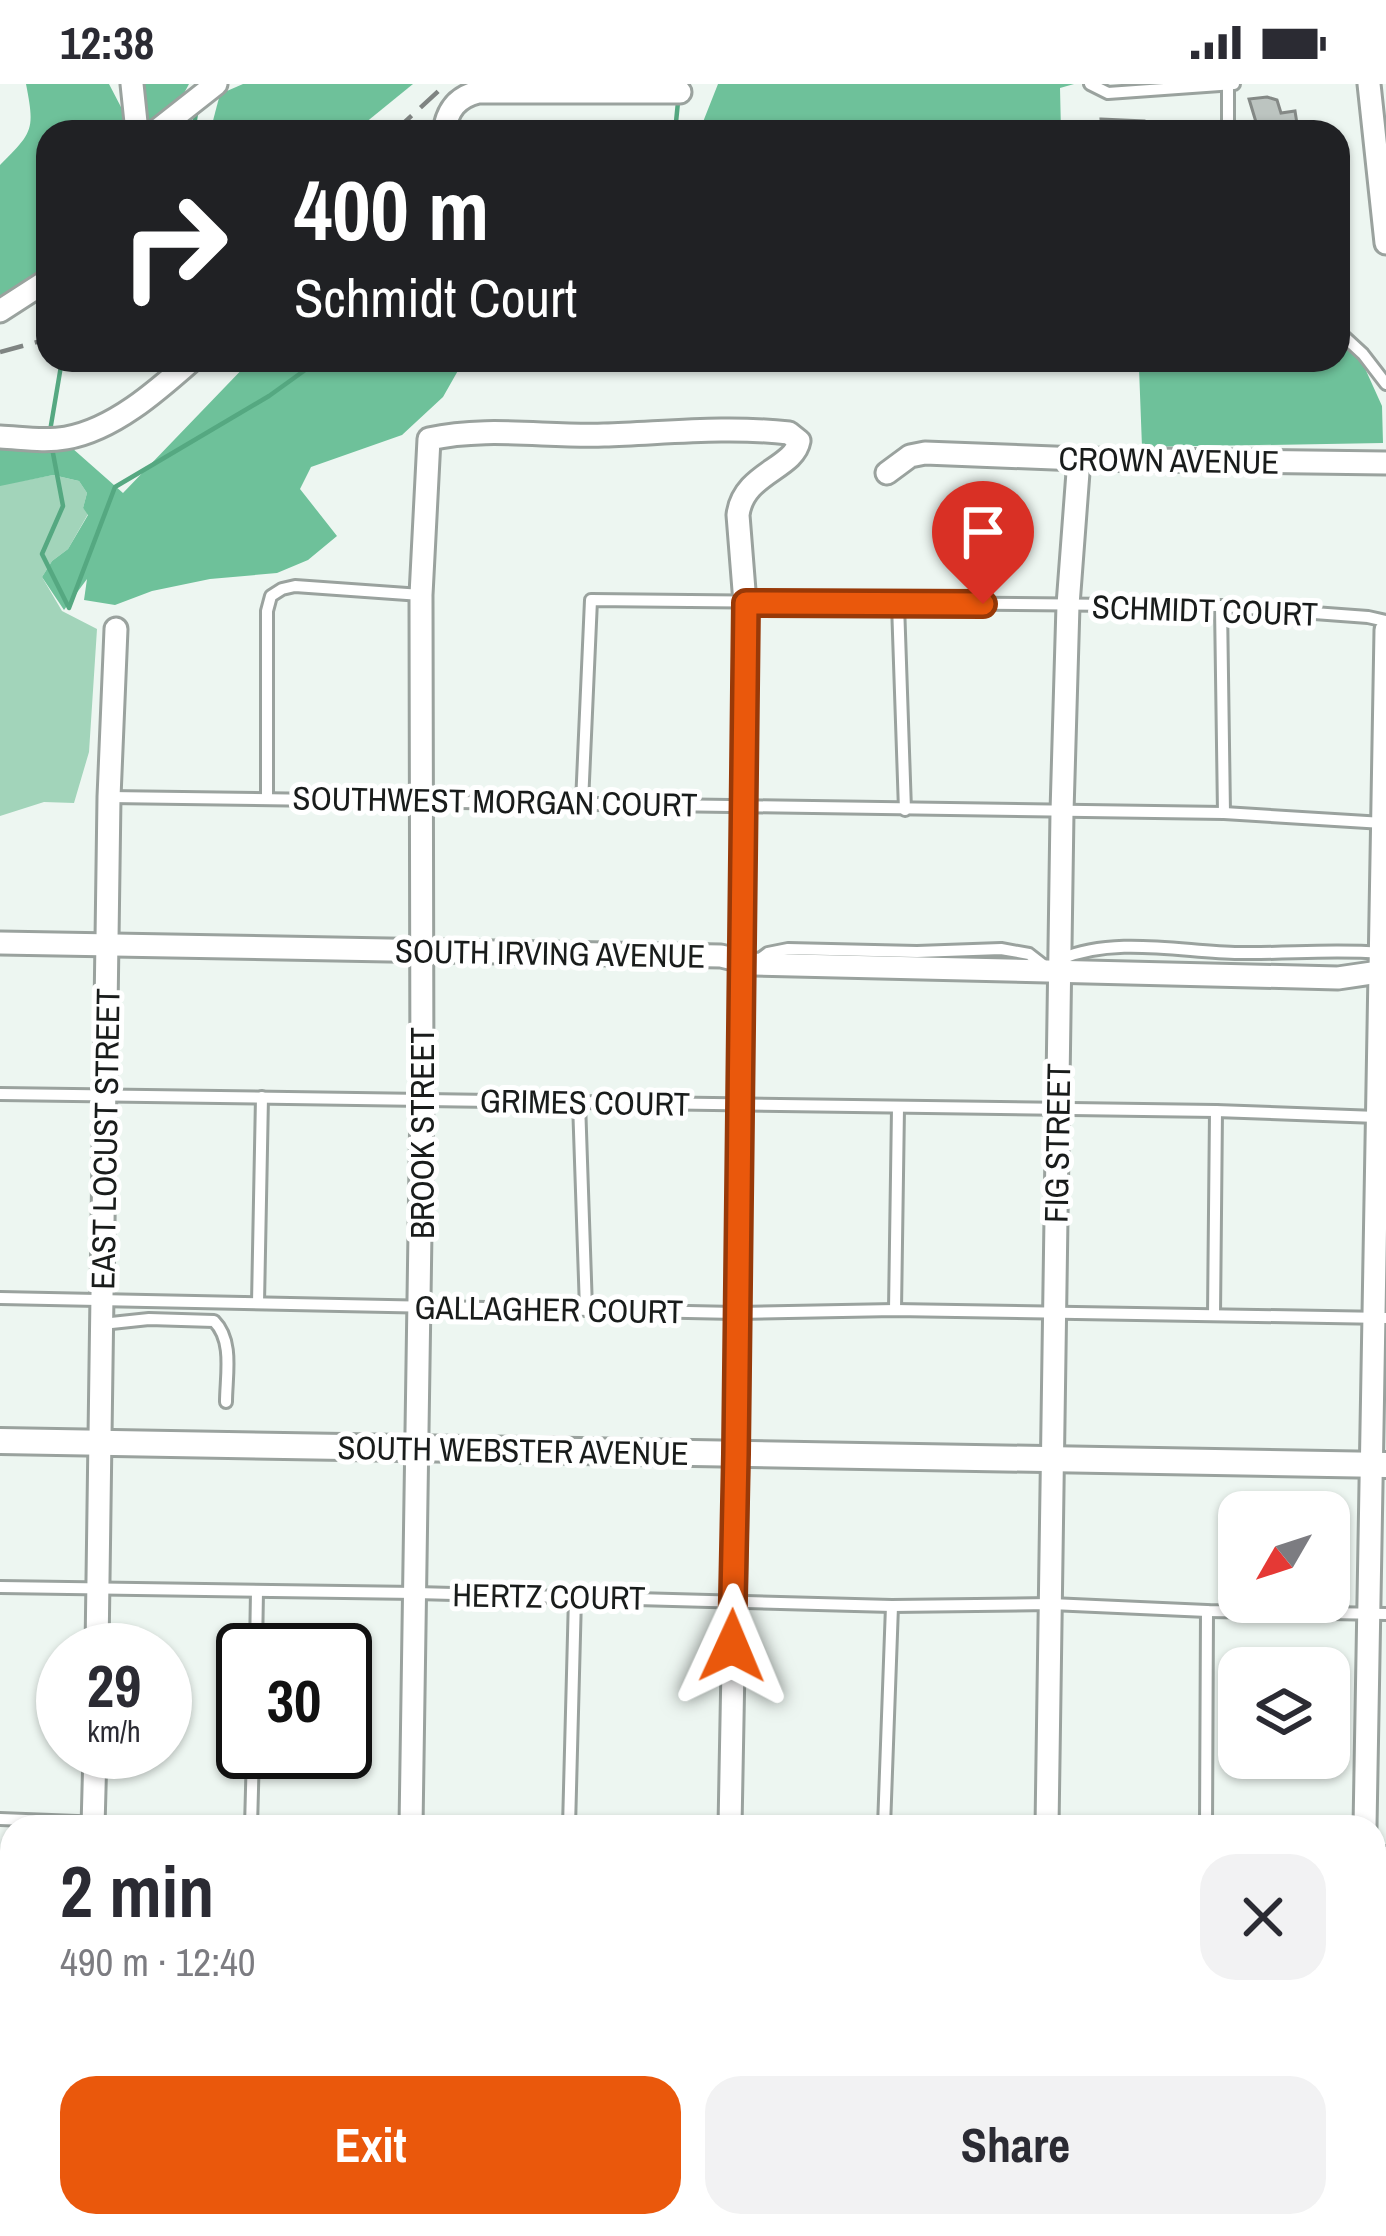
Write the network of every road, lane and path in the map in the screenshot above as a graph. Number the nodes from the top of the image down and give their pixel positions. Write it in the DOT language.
graph roads {
  1 [pos="132,84"];
  2 [pos="216,84"];
  3 [pos="1090,84"];
  4 [pos="1231,84"];
  5 [pos="1369,84"];
  6 [pos="680,92"];
  7 [pos="136,120"];
  8 [pos="170,120"];
  9 [pos="446,120"];
  10 [pos="1229,120"];
  11 [pos="1386,243"];
  12 [pos="36,288"];
  13 [pos="0,311"];
  14 [pos="1350,342"];
  15 [pos="177,372"];
  16 [pos="1386,384"];
  17 [pos="0,436"];
  18 [pos="1079,459"];
  19 [pos="1386,463"];
  20 [pos="887,473"];
  21 [pos="421,595"];
  22 [pos="746,603"];
  23 [pos="898,604"];
  24 [pos="1068,605"];
  25 [pos="1221,606"];
  26 [pos="1386,621"];
  27 [pos="116,629"];
  28 [pos="1386,630"];
  29 [pos="109,797"];
  30 [pos="267,798"];
  31 [pos="423,801"];
  32 [pos="582,803"];
  33 [pos="744,805"];
  34 [pos="905,809"];
  35 [pos="1062,812"];
  36 [pos="1224,814"];
  37 [pos="1385,822"];
  38 [pos="0,943"];
  39 [pos="108,946"];
  40 [pos="422,950"];
  41 [pos="748,963"];
  42 [pos="1382,965"];
  43 [pos="1058,967"];
  44 [pos="0,1094"];
  45 [pos="105,1095"];
  46 [pos="262,1097"];
  47 [pos="422,1100"];
  48 [pos="579,1102"];
  49 [pos="740,1104"];
  50 [pos="898,1108"];
  51 [pos="1058,1109"];
  52 [pos="1216,1111"];
  53 [pos="1382,1117"];
  54 [pos="0,1298"];
  55 [pos="102,1299"];
  56 [pos="258,1303"];
  57 [pos="421,1306"];
  58 [pos="586,1309"];
  59 [pos="895,1310"];
  60 [pos="1054,1312"];
  61 [pos="736,1313"];
  62 [pos="1214,1315"];
  63 [pos="1380,1318"];
  64 [pos="102,1324"];
  65 [pos="226,1402"];
  66 [pos="0,1441"];
  67 [pos="98,1444"];
  68 [pos="417,1449"];
  69 [pos="736,1454"];
  70 [pos="1052,1460"];
  71 [pos="1378,1465"];
  72 [pos="0,1587"];
  73 [pos="98,1588"];
  74 [pos="257,1591"];
  75 [pos="416,1593"];
  76 [pos="574,1597"];
  77 [pos="732,1601"];
  78 [pos="1051,1604"];
  79 [pos="892,1606"];
  80 [pos="1207,1611"];
  81 [pos="1378,1614"];
  82 [pos="97,1623"];
  83 [pos="256,1623"];
  84 [pos="94,1779"];
  85 [pos="252,1779"];
  86 [pos="93,1815"];
  87 [pos="251,1815"];
  88 [pos="411,1815"];
  89 [pos="569,1815"];
  90 [pos="730,1815"];
  91 [pos="884,1815"];
  92 [pos="1047,1815"];
  93 [pos="1206,1815"];
  94 [pos="1366,1815"];
  1 -- 7 [label="street"];
  2 -- 8 [label="street"];
  3 -- 4 [label="lane"];
  4 -- 10 [label="lane"];
  5 -- 11 [label="street"];
  6 -- 9 [label="street"];
  12 -- 13 [label="street"];
  14 -- 16 [label="lane"];
  15 -- 17 [label="street"];
  18 -- 19 [label="street, CROWN AVENUE"];
  18 -- 20 [label="street, CROWN AVENUE"];
  18 -- 24 [label="street, FIG STREET"];
  21 -- 22 [label="street, BROOK STREET"];
  21 -- 30 [label="lane"];
  21 -- 31 [label="street, BROOK STREET"];
  22 -- 23 [label="lane, SCHMIDT COURT"];
  22 -- 32 [label="lane, SCHMIDT COURT"];
  22 -- 33 [label="street"];
  23 -- 24 [label="lane, SCHMIDT COURT"];
  23 -- 34 [label="lane"];
  24 -- 25 [label="lane, SCHMIDT COURT"];
  24 -- 35 [label="street, FIG STREET"];
  25 -- 26 [label="lane, SCHMIDT COURT"];
  25 -- 36 [label="lane"];
  27 -- 29 [label="street, EAST LOCUST STREET"];
  28 -- 37 [label="street"];
  29 -- 30 [label="lane, SOUTHWEST MORGAN COURT"];
  29 -- 39 [label="street, EAST LOCUST STREET"];
  30 -- 31 [label="lane, SOUTHWEST MORGAN COURT"];
  31 -- 32 [label="lane, SOUTHWEST MORGAN COURT"];
  31 -- 40 [label="street, BROOK STREET"];
  32 -- 33 [label="lane, SOUTHWEST MORGAN COURT"];
  33 -- 34 [label="lane, SOUTHWEST MORGAN COURT"];
  33 -- 41 [label="street"];
  34 -- 35 [label="lane, SOUTHWEST MORGAN COURT"];
  35 -- 36 [label="lane, SOUTHWEST MORGAN COURT"];
  35 -- 43 [label="street, FIG STREET"];
  36 -- 37 [label="lane, SOUTHWEST MORGAN COURT"];
  37 -- 42 [label="street"];
  38 -- 39 [label="street, SOUTH IRVING AVENUE"];
  39 -- 40 [label="street, SOUTH IRVING AVENUE"];
  39 -- 45 [label="street, EAST LOCUST STREET"];
  40 -- 41 [label="street, SOUTH IRVING AVENUE"];
  40 -- 47 [label="street, BROOK STREET"];
  41 -- 43 [label="street, SOUTH IRVING AVENUE"];
  41 -- 49 [label="street"];
  42 -- 43 [label="street, SOUTH IRVING AVENUE"];
  42 -- 53 [label="street"];
  43 -- 51 [label="street, FIG STREET"];
  44 -- 45 [label="lane, GRIMES COURT"];
  45 -- 46 [label="lane, GRIMES COURT"];
  45 -- 55 [label="street, EAST LOCUST STREET"];
  46 -- 47 [label="lane, GRIMES COURT"];
  46 -- 56 [label="lane"];
  47 -- 48 [label="lane, GRIMES COURT"];
  47 -- 57 [label="street, BROOK STREET"];
  48 -- 49 [label="lane, GRIMES COURT"];
  48 -- 58 [label="lane"];
  49 -- 50 [label="lane, GRIMES COURT"];
  49 -- 61 [label="street"];
  50 -- 51 [label="lane, GRIMES COURT"];
  50 -- 59 [label="lane"];
  51 -- 52 [label="lane, GRIMES COURT"];
  51 -- 60 [label="street, FIG STREET"];
  52 -- 53 [label="lane, GRIMES COURT"];
  52 -- 62 [label="lane"];
  53 -- 63 [label="street"];
  54 -- 55 [label="lane, GALLAGHER COURT"];
  55 -- 56 [label="lane, GALLAGHER COURT"];
  55 -- 64 [label="street, EAST LOCUST STREET"];
  56 -- 57 [label="lane, GALLAGHER COURT"];
  57 -- 58 [label="lane, GALLAGHER COURT"];
  57 -- 68 [label="street, BROOK STREET"];
  58 -- 61 [label="lane, GALLAGHER COURT"];
  59 -- 60 [label="lane, GALLAGHER COURT"];
  59 -- 61 [label="lane, GALLAGHER COURT"];
  60 -- 62 [label="lane, GALLAGHER COURT"];
  60 -- 70 [label="street, FIG STREET"];
  61 -- 69 [label="street"];
  62 -- 63 [label="lane, GALLAGHER COURT"];
  63 -- 71 [label="street"];
  64 -- 65 [label="lane"];
  64 -- 67 [label="street, EAST LOCUST STREET"];
  66 -- 67 [label="street, SOUTH WEBSTER AVENUE"];
  67 -- 68 [label="street, SOUTH WEBSTER AVENUE"];
  67 -- 73 [label="street, EAST LOCUST STREET"];
  68 -- 69 [label="street, SOUTH WEBSTER AVENUE"];
  68 -- 75 [label="street, BROOK STREET"];
  69 -- 70 [label="street, SOUTH WEBSTER AVENUE"];
  69 -- 77 [label="street"];
  70 -- 71 [label="street, SOUTH WEBSTER AVENUE"];
  70 -- 78 [label="street, FIG STREET"];
  71 -- 81 [label="street"];
  72 -- 73 [label="lane, HERTZ COURT"];
  73 -- 74 [label="lane, HERTZ COURT"];
  73 -- 82 [label="street, EAST LOCUST STREET"];
  74 -- 75 [label="lane, HERTZ COURT"];
  74 -- 83 [label="lane"];
  75 -- 76 [label="lane, HERTZ COURT"];
  75 -- 88 [label="street, BROOK STREET"];
  76 -- 77 [label="lane, HERTZ COURT"];
  76 -- 89 [label="lane"];
  77 -- 79 [label="lane, HERTZ COURT"];
  77 -- 90 [label="street"];
  78 -- 79 [label="lane, HERTZ COURT"];
  78 -- 80 [label="lane, HERTZ COURT"];
  78 -- 92 [label="street, FIG STREET"];
  79 -- 91 [label="lane"];
  80 -- 81 [label="lane, HERTZ COURT"];
  80 -- 93 [label="lane"];
  81 -- 94 [label="street"];
  84 -- 86 [label="street"];
  85 -- 87 [label="lane"];
}
